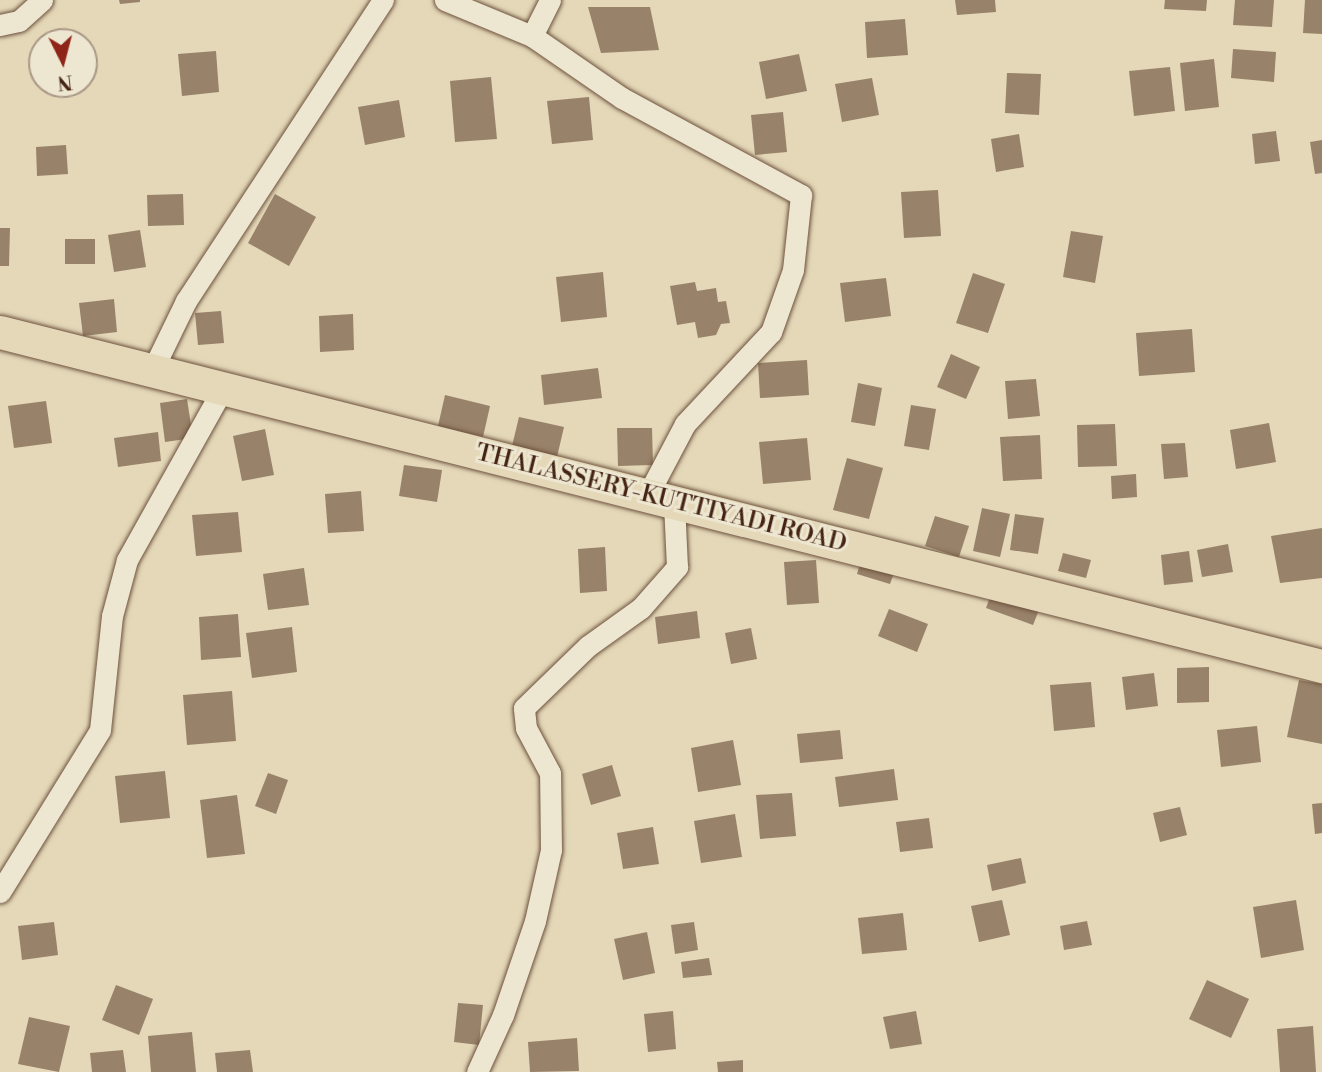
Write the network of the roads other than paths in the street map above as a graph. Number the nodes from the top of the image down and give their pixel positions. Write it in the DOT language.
graph roads {
  1 [pos="42,0"];
  2 [pos="383,0"];
  3 [pos="444,0"];
  4 [pos="550,0"];
  5 [pos="0,25"];
  6 [pos="532,36"];
  7 [pos="0,332"];
  8 [pos="152,371"];
  9 [pos="223,388"];
  10 [pos="661,499"];
  11 [pos="1322,667"];
  12 [pos="0,892"];
  13 [pos="477,1072"];
  1 -- 5 [label="street"];
  2 -- 8 [label="street"];
  3 -- 6 [label="street"];
  4 -- 6 [label="street"];
  6 -- 10 [label="street"];
  7 -- 8 [label="main road, THALASSERY-KUTTIYADI ROAD"];
  8 -- 9 [label="main road, THALASSERY-KUTTIYADI ROAD"];
  9 -- 10 [label="main road, THALASSERY-KUTTIYADI ROAD"];
  9 -- 12 [label="street"];
  10 -- 11 [label="main road, THALASSERY-KUTTIYADI ROAD"];
  10 -- 13 [label="street"];
}
